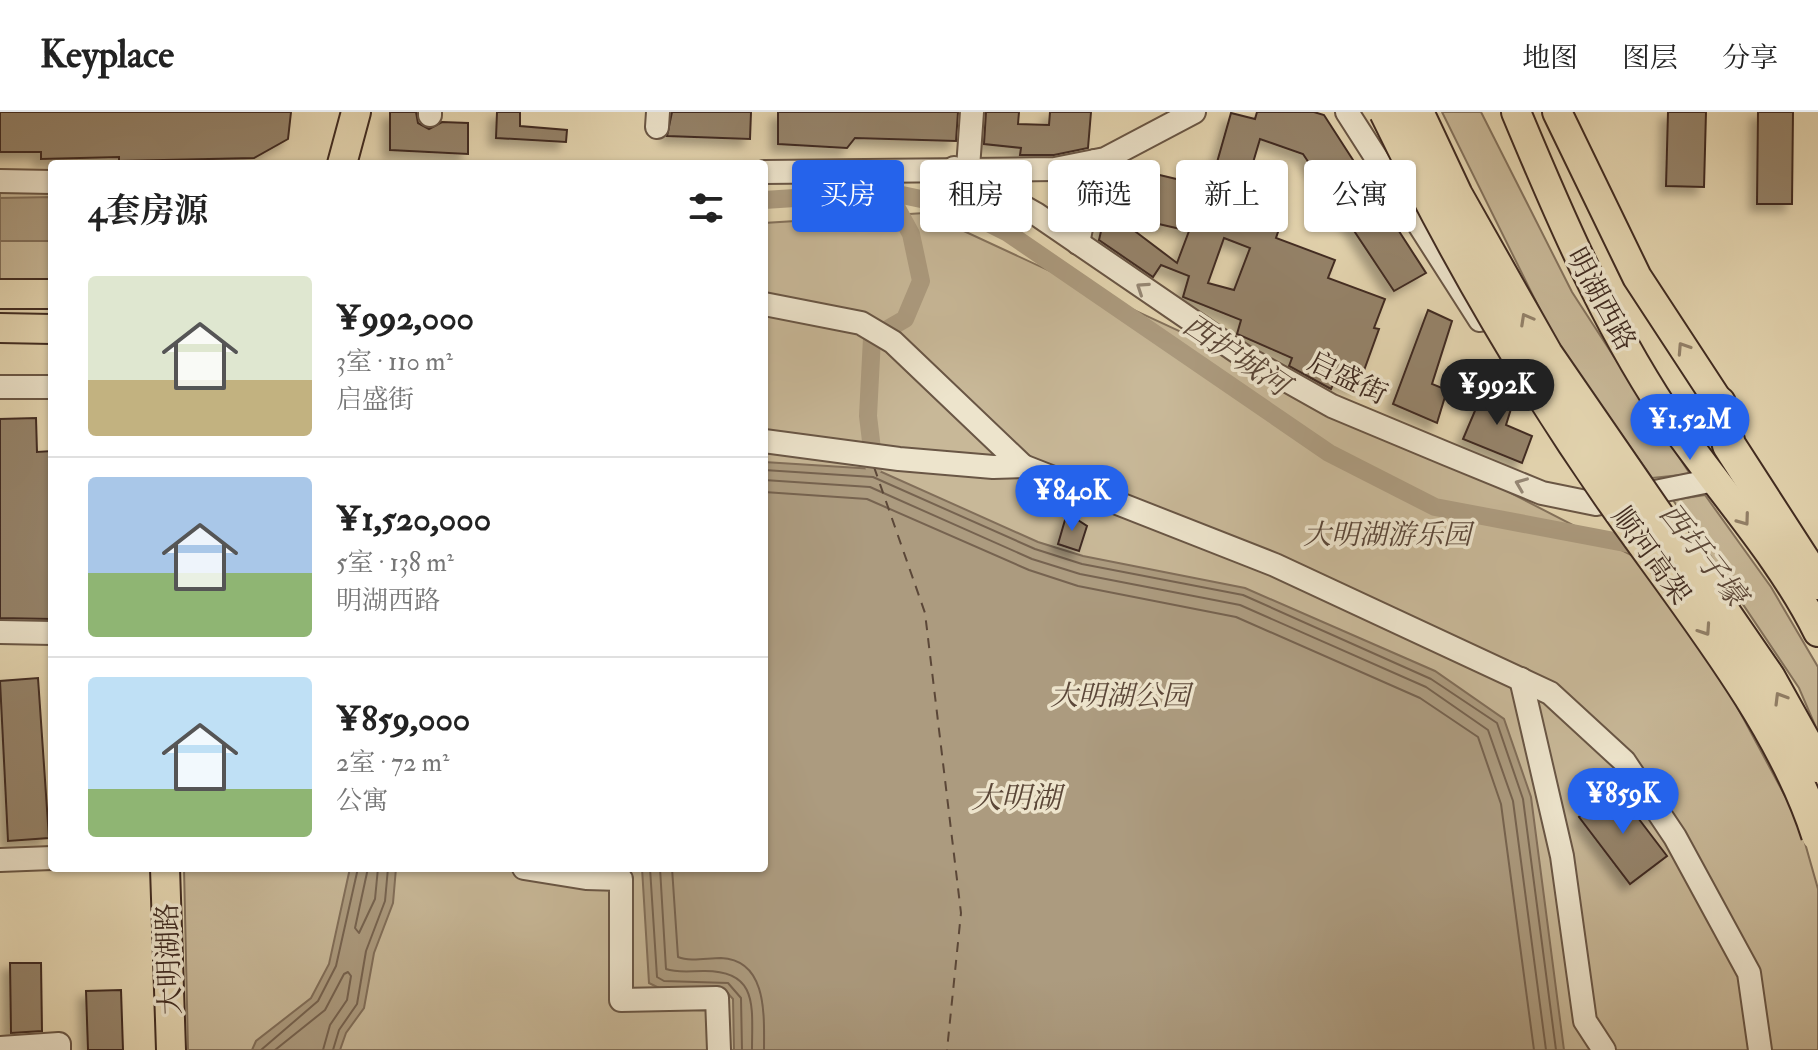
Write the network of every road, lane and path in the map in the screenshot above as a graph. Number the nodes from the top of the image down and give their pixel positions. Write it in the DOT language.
graph roads {
  1 [pos="356,112"];
  2 [pos="972,112"];
  3 [pos="1194,112"];
  4 [pos="1347,112"];
  5 [pos="1386,112"];
  6 [pos="1417,112"];
  7 [pos="1516,112"];
  8 [pos="1557,112"];
  9 [pos="343,160"];
  10 [pos="963,160"];
  11 [pos="1097,160"];
  12 [pos="920,169"];
  13 [pos="768,172"];
  14 [pos="0,181"];
  15 [pos="48,182"];
  16 [pos="1032,212"];
  17 [pos="1080,232"];
  18 [pos="1078,243"];
  19 [pos="0,294"];
  20 [pos="48,294"];
  21 [pos="768,305"];
  22 [pos="0,328"];
  23 [pos="48,329"];
  24 [pos="0,387"];
  25 [pos="48,387"];
  26 [pos="1719,403"];
  27 [pos="768,442"];
  28 [pos="1023,466"];
  29 [pos="1714,480"];
  30 [pos="1596,504"];
  31 [pos="1818,554"];
  32 [pos="1818,583"];
  33 [pos="0,632"];
  34 [pos="1818,632"];
  35 [pos="48,633"];
  36 [pos="1521,679"];
  37 [pos="1818,766"];
  38 [pos="1818,835"];
  39 [pos="48,858"];
  40 [pos="0,860"];
  41 [pos="151,872"];
  42 [pos="165,872"];
  43 [pos="549,872"];
  44 [pos="0,1048"];
  45 [pos="59,1050"];
  46 [pos="153,1050"];
  47 [pos="171,1050"];
  48 [pos="719,1050"];
  49 [pos="1604,1050"];
  50 [pos="1760,1050"];
  1 -- 9 [label="main road"];
  2 -- 10 [label="street"];
  3 -- 11 [label="street"];
  4 -- 30 [label="street"];
  5 -- 38 [label="highway, 顺河高架, one-way, bridge"];
  37 -- 6 [label="highway, 顺河高架, one-way, bridge"];
  7 -- 29 [label="main road, 明湖西路"];
  26 -- 8 [label="main road, 明湖西路, one-way"];
  12 -- 13 [label="street"];
  14 -- 15 [label="street"];
  16 -- 18 [label="street, 启盛街"];
  17 -- 18 [label="street"];
  30 -- 18 [label="street, 启盛街, one-way"];
  19 -- 20 [label="main road"];
  21 -- 28 [label="street"];
  22 -- 23 [label="main road"];
  24 -- 25 [label="street"];
  26 -- 31 [label="main road, 明湖西路"];
  26 -- 32 [label="highway"];
  27 -- 28 [label="street"];
  28 -- 36 [label="street"];
  29 -- 30 [label="street, 启盛街, bridge"];
  29 -- 34 [label="main road, 明湖西路, one-way"];
  33 -- 35 [label="street"];
  36 -- 49 [label="street"];
  36 -- 50 [label="street"];
  39 -- 40 [label="street"];
  41 -- 46 [label="main road, 大明湖路"];
  42 -- 47 [label="main road, 大明湖路"];
  43 -- 48 [label="street"];
  44 -- 45 [label="street"];
}
